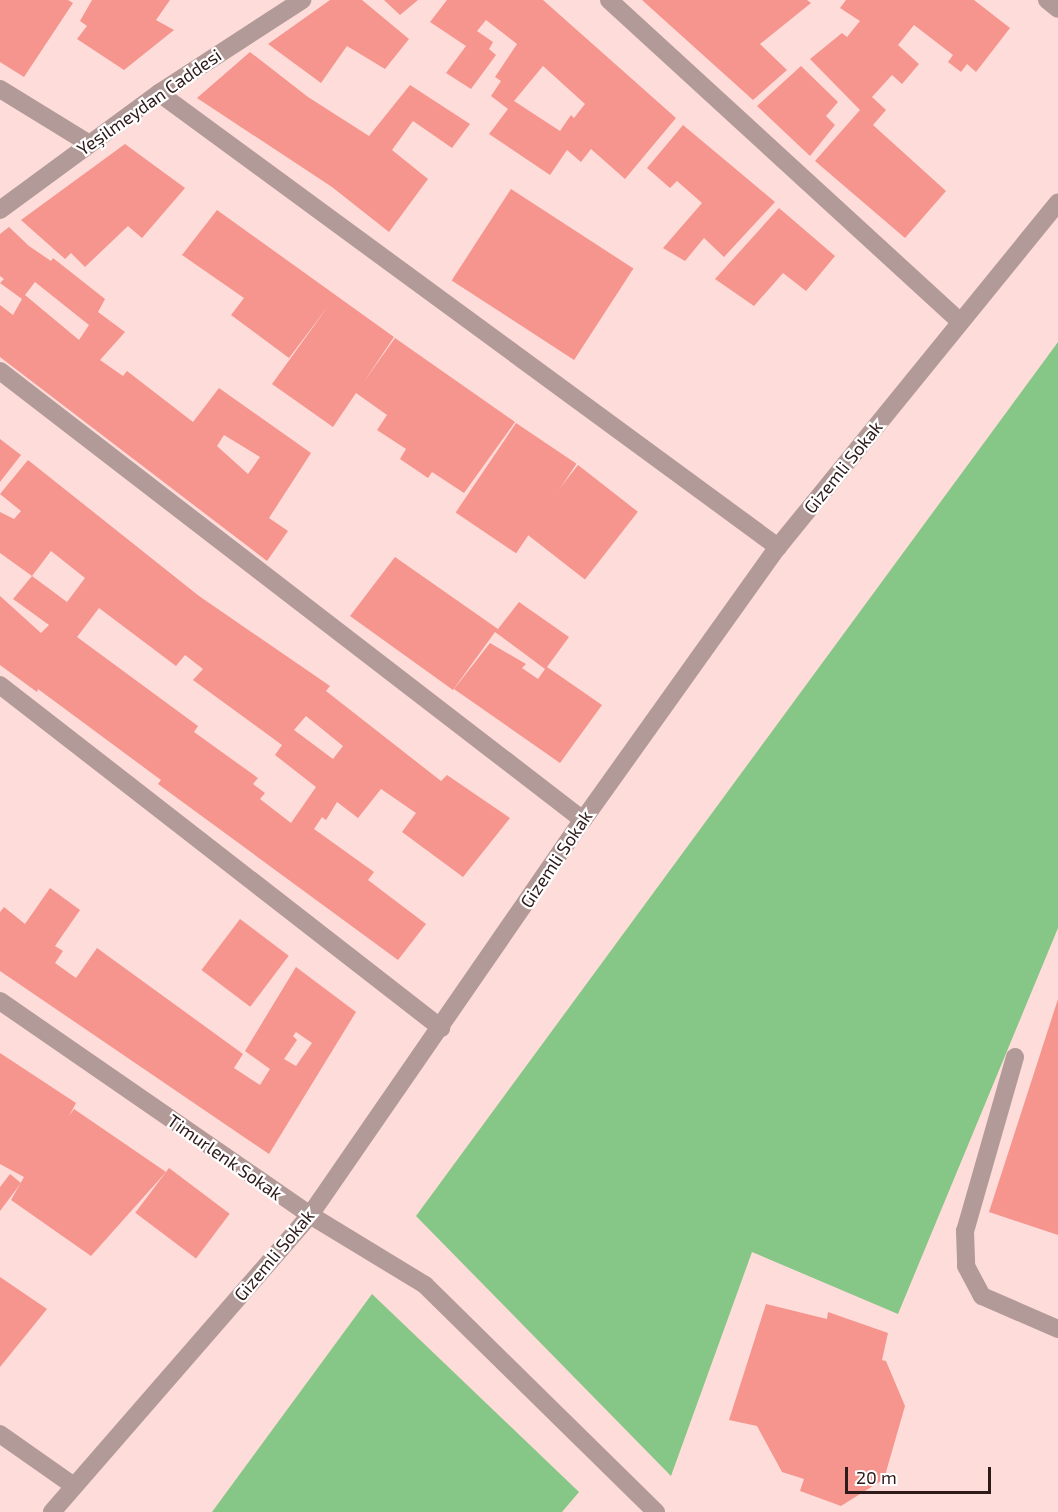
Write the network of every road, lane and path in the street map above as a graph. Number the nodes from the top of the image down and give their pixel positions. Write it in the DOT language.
graph roads {
  1 [pos="302,0"];
  2 [pos="609,0"];
  3 [pos="1047,0"];
  4 [pos="1058,9"];
  5 [pos="0,88"];
  6 [pos="159,93"];
  7 [pos="88,143"];
  8 [pos="1058,203"];
  9 [pos="0,210"];
  10 [pos="959,321"];
  11 [pos="0,371"];
  12 [pos="778,548"];
  13 [pos="0,685"];
  14 [pos="583,820"];
  15 [pos="0,1001"];
  16 [pos="441,1028"];
  17 [pos="1015,1057"];
  18 [pos="310,1215"];
  19 [pos="1058,1329"];
  20 [pos="0,1434"];
  21 [pos="74,1486"];
  22 [pos="52,1512"];
  23 [pos="656,1512"];
  1 -- 6 [label="street, Yeşilmeydan Caddesi"];
  2 -- 10 [label="street"];
  3 -- 4 [label="street"];
  5 -- 7 [label="street"];
  6 -- 7 [label="street, Yeşilmeydan Caddesi"];
  6 -- 12 [label="street"];
  7 -- 9 [label="street, Yeşilmeydan Caddesi"];
  8 -- 10 [label="street, Gizemli Sokak"];
  10 -- 12 [label="street, Gizemli Sokak"];
  11 -- 14 [label="street"];
  12 -- 14 [label="street, Gizemli Sokak"];
  13 -- 16 [label="street"];
  14 -- 16 [label="street, Gizemli Sokak"];
  15 -- 18 [label="street, Timurlenk Sokak"];
  16 -- 18 [label="street, Gizemli Sokak"];
  17 -- 19 [label="street"];
  18 -- 21 [label="street, Gizemli Sokak"];
  18 -- 23 [label="street, Timurlenk Sokak"];
  20 -- 21 [label="street"];
  21 -- 22 [label="street, Gizemli Sokak"];
}
